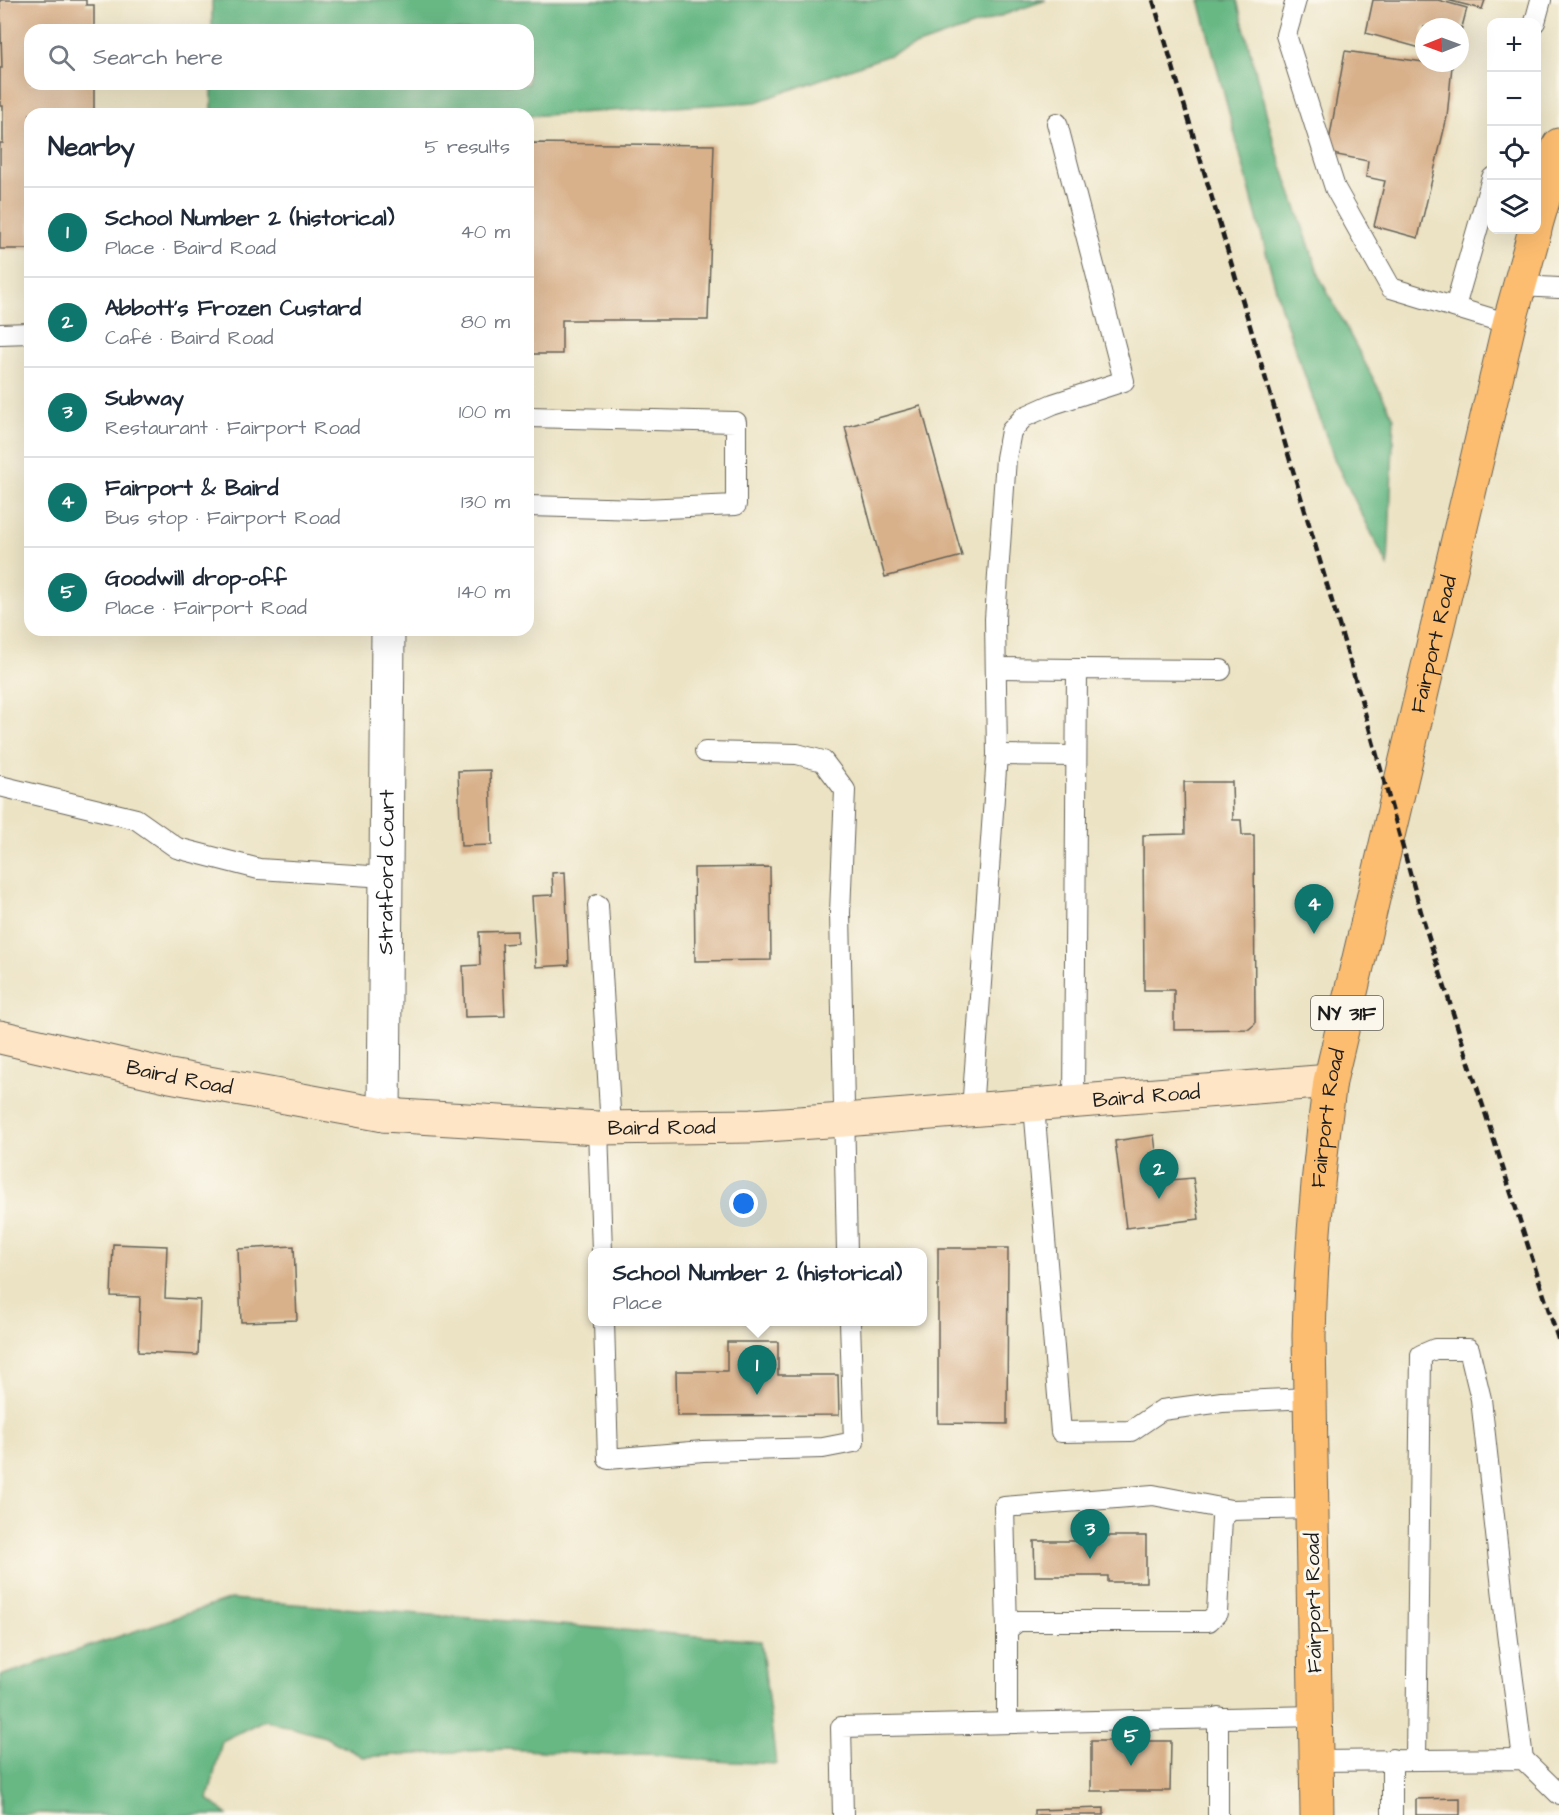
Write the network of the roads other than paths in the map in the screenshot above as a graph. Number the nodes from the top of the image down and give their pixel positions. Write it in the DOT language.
graph roads {
  1 [pos="1296,0"];
  2 [pos="1541,0"];
  3 [pos="1535,18"];
  4 [pos="1057,123"];
  5 [pos="1559,146"];
  6 [pos="1490,180"];
  7 [pos="1541,208"];
  8 [pos="1534,234"];
  9 [pos="1520,286"];
  10 [pos="1559,288"];
  11 [pos="1455,307"];
  12 [pos="1509,324"];
  13 [pos="24,333"];
  14 [pos="0,334"];
  15 [pos="534,417"];
  16 [pos="534,506"];
  17 [pos="387,636"];
  18 [pos="996,668"];
  19 [pos="1077,669"];
  20 [pos="1221,670"];
  21 [pos="705,752"];
  22 [pos="997,755"];
  23 [pos="1076,756"];
  24 [pos="0,786"];
  25 [pos="386,877"];
  26 [pos="598,905"];
  27 [pos="0,1037"];
  28 [pos="1330,1081"];
  29 [pos="1074,1102"];
  30 [pos="1034,1106"];
  31 [pos="972,1111"];
  32 [pos="384,1115"];
  33 [pos="844,1120"];
  34 [pos="605,1128"];
  35 [pos="602,1248"];
  36 [pos="848,1248"];
  37 [pos="604,1326"];
  38 [pos="850,1326"];
  39 [pos="1309,1398"];
  40 [pos="1311,1508"];
  41 [pos="1231,1510"];
  42 [pos="1006,1630"];
  43 [pos="1315,1716"];
  44 [pos="1218,1717"];
  45 [pos="1006,1723"];
  46 [pos="1416,1759"];
  47 [pos="1523,1759"];
  48 [pos="1392,1760"];
  49 [pos="1316,1761"];
  50 [pos="1559,1794"];
  51 [pos="843,1815"];
  52 [pos="1218,1815"];
  53 [pos="1317,1815"];
  54 [pos="1392,1815"];
  1 -- 11 [label="lane"];
  2 -- 3 [label="lane"];
  4 -- 18 [label="lane"];
  5 -- 7 [label="main road"];
  6 -- 11 [label="lane"];
  8 -- 9 [label="main road, Fairport Road / NY 31F"];
  9 -- 10 [label="lane"];
  9 -- 12 [label="main road, Fairport Road / NY 31F"];
  11 -- 12 [label="lane"];
  12 -- 28 [label="main road, Fairport Road / NY 31F"];
  13 -- 14 [label="lane"];
  15 -- 16 [label="lane"];
  17 -- 25 [label="street, Stratford Court"];
  18 -- 19 [label="lane"];
  18 -- 22 [label="lane"];
  19 -- 20 [label="lane"];
  19 -- 23 [label="lane"];
  21 -- 33 [label="lane"];
  22 -- 23 [label="lane"];
  22 -- 31 [label="lane"];
  23 -- 29 [label="lane"];
  24 -- 25 [label="lane"];
  25 -- 32 [label="street, Stratford Court"];
  26 -- 34 [label="lane"];
  27 -- 32 [label="street, Baird Road"];
  28 -- 29 [label="street, Baird Road"];
  28 -- 39 [label="main road, Fairport Road / NY 31F"];
  29 -- 30 [label="street, Baird Road"];
  30 -- 31 [label="street, Baird Road"];
  30 -- 39 [label="lane"];
  31 -- 33 [label="street, Baird Road"];
  32 -- 34 [label="street, Baird Road"];
  33 -- 34 [label="street, Baird Road"];
  33 -- 36 [label="lane"];
  34 -- 35 [label="lane"];
  37 -- 38 [label="lane"];
  39 -- 40 [label="main road, Fairport Road / NY 31F"];
  40 -- 41 [label="lane"];
  40 -- 43 [label="main road, Fairport Road / NY 31F"];
  41 -- 42 [label="lane"];
  41 -- 42 [label="lane"];
  42 -- 45 [label="lane"];
  43 -- 44 [label="lane"];
  43 -- 49 [label="main road, Fairport Road / NY 31F"];
  44 -- 45 [label="lane"];
  44 -- 52 [label="lane"];
  45 -- 51 [label="lane"];
  46 -- 47 [label="lane"];
  46 -- 47 [label="lane"];
  46 -- 48 [label="lane"];
  47 -- 50 [label="lane"];
  48 -- 49 [label="lane"];
  48 -- 54 [label="lane"];
  49 -- 53 [label="main road, Fairport Road / NY 31F"];
}
